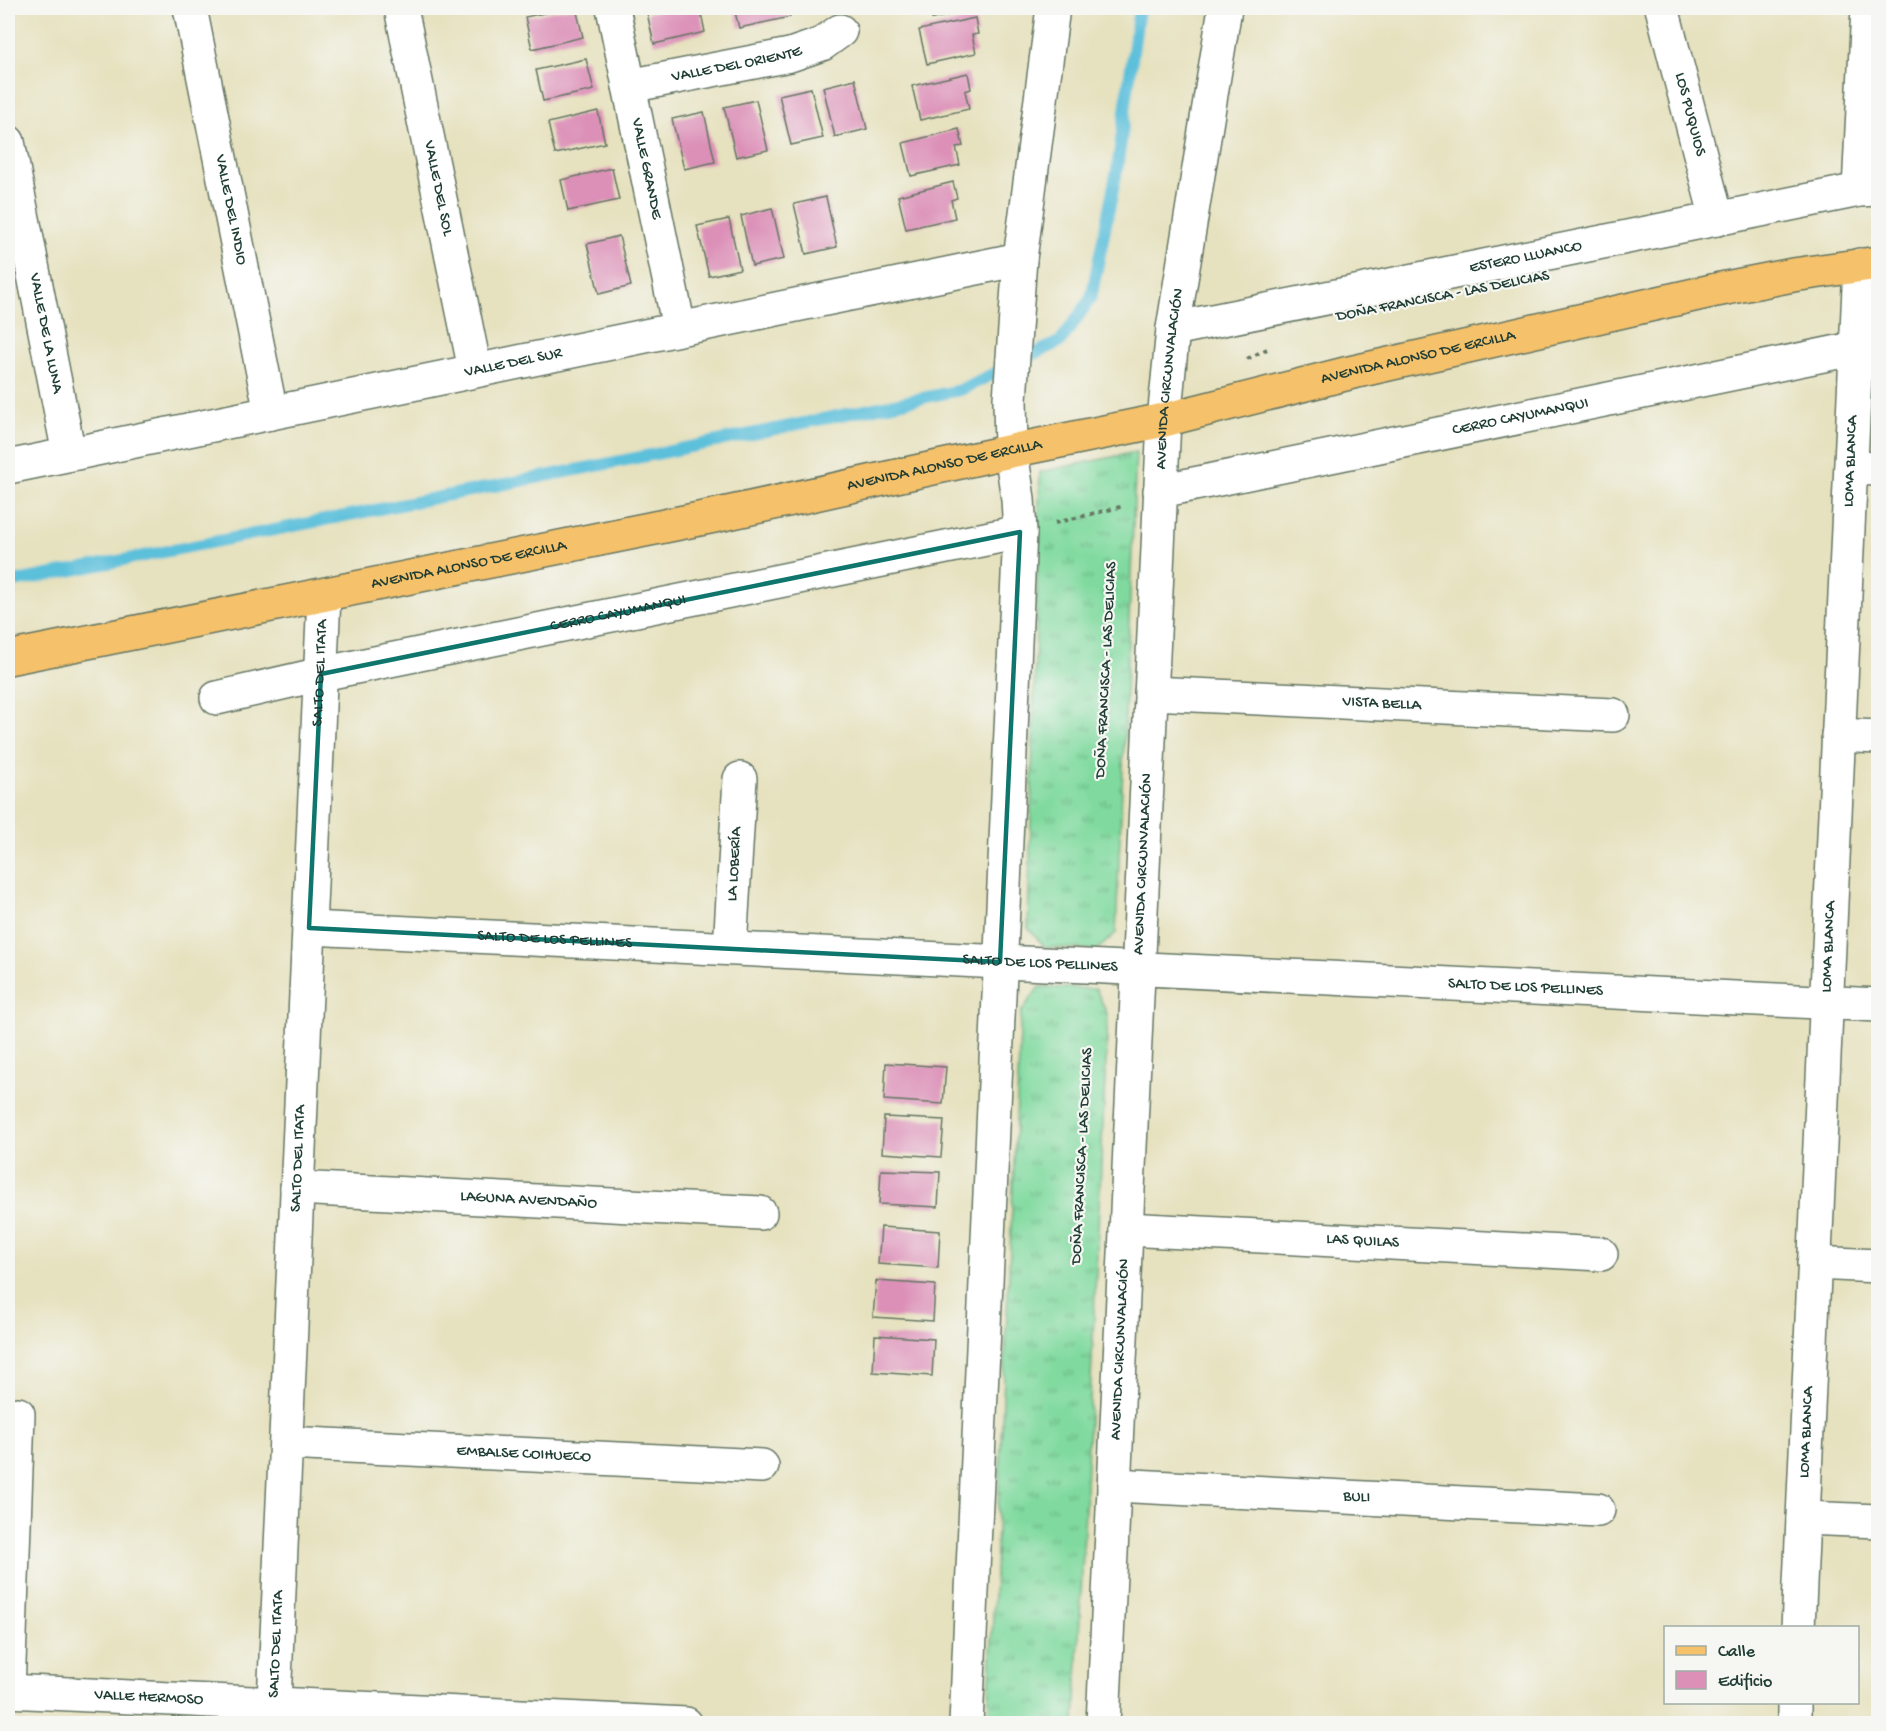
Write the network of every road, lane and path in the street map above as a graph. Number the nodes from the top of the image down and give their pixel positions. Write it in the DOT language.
graph roads {
  1 [pos="190,8"];
  2 [pos="401,8"];
  3 [pos="613,8"];
  4 [pos="1053,8"];
  5 [pos="1225,8"];
  6 [pos="1662,8"];
  7 [pos="1868,8"];
  8 [pos="840,31"];
  9 [pos="629,86"];
  10 [pos="8,142"];
  11 [pos="1869,189"];
  12 [pos="1717,219"];
  13 [pos="1020,259"];
  14 [pos="1869,263"];
  15 [pos="679,328"];
  16 [pos="1173,329"];
  17 [pos="1867,345"];
  18 [pos="1272,347"];
  19 [pos="1240,362"];
  20 [pos="475,370"];
  21 [pos="271,413"];
  22 [pos="1164,420"];
  23 [pos="1011,451"];
  24 [pos="69,454"];
  25 [pos="8,467"];
  26 [pos="1865,469"];
  27 [pos="1161,491"];
  28 [pos="1126,517"];
  29 [pos="1020,532"];
  30 [pos="324,596"];
  31 [pos="8,658"];
  32 [pos="321,674"];
  33 [pos="1151,693"];
  34 [pos="217,698"];
  35 [pos="1613,715"];
  36 [pos="1838,735"];
  37 [pos="1878,737"];
  38 [pos="740,779"];
  39 [pos="309,928"];
  40 [pos="730,948"];
  41 [pos="1000,962"];
  42 [pos="1139,969"];
  43 [pos="1826,1003"];
  44 [pos="1878,1005"];
  45 [pos="297,1188"];
  46 [pos="760,1213"];
  47 [pos="1126,1230"];
  48 [pos="1600,1254"];
  49 [pos="1814,1263"];
  50 [pos="1878,1266"];
  51 [pos="18,1414"];
  52 [pos="286,1443"];
  53 [pos="762,1466"];
  54 [pos="1114,1485"];
  55 [pos="1598,1510"];
  56 [pos="1803,1518"];
  57 [pos="1878,1521"];
  58 [pos="1798,1626"];
  59 [pos="8,1691"];
  60 [pos="1794,1704"];
  61 [pos="273,1714"];
  62 [pos="686,1724"];
  63 [pos="966,1724"];
  64 [pos="1103,1724"];
  65 [pos="1794,1724"];
  1 -- 21 [label="street, VALLE DEL INDIO"];
  2 -- 20 [label="street, VALLE DEL SOL"];
  3 -- 9 [label="street, VALLE GRANDE"];
  4 -- 13 [label="street"];
  5 -- 16 [label="street, AVENIDA CIRCUNVALACIÓN"];
  6 -- 12 [label="street, LOS PUQUIOS"];
  7 -- 11 [label="street"];
  8 -- 9 [label="street, VALLE DEL ORIENTE"];
  9 -- 15 [label="street, VALLE GRANDE"];
  10 -- 24 [label="street, VALLE DE LA LUNA"];
  11 -- 12 [label="street, ESTERO LLUANCO"];
  12 -- 16 [label="street, ESTERO LLUANCO"];
  13 -- 15 [label="street, VALLE DEL SUR"];
  13 -- 23 [label="street"];
  14 -- 17 [label="street, LOMA BLANCA"];
  14 -- 22 [label="main road, AVENIDA ALONSO DE ERCILLA"];
  15 -- 20 [label="street, VALLE DEL SUR"];
  16 -- 22 [label="street, AVENIDA CIRCUNVALACIÓN"];
  17 -- 26 [label="street, LOMA BLANCA"];
  17 -- 27 [label="street, CERRO CAYUMANQUI"];
  18 -- 19 [label="path"];
  20 -- 21 [label="street, VALLE DEL SUR"];
  21 -- 24 [label="street, VALLE DEL SUR"];
  22 -- 23 [label="main road, AVENIDA ALONSO DE ERCILLA"];
  22 -- 27 [label="street, AVENIDA CIRCUNVALACIÓN"];
  23 -- 29 [label="street"];
  23 -- 30 [label="main road, AVENIDA ALONSO DE ERCILLA"];
  24 -- 25 [label="street, VALLE DEL SUR"];
  26 -- 36 [label="street, LOMA BLANCA"];
  27 -- 33 [label="street, AVENIDA CIRCUNVALACIÓN"];
  28 -- 29 [label="path"];
  29 -- 32 [label="street, CERRO CAYUMANQUI"];
  29 -- 41 [label="street"];
  30 -- 31 [label="main road, AVENIDA ALONSO DE ERCILLA"];
  30 -- 32 [label="street, SALTO DEL ITATA"];
  32 -- 34 [label="street, CERRO CAYUMANQUI"];
  32 -- 39 [label="street, SALTO DEL ITATA"];
  33 -- 35 [label="street, VISTA BELLA"];
  33 -- 42 [label="street, AVENIDA CIRCUNVALACIÓN"];
  36 -- 37 [label="street"];
  36 -- 43 [label="street, LOMA BLANCA"];
  38 -- 40 [label="street, LA LOBERÍA"];
  39 -- 40 [label="street, SALTO DE LOS PELLINES"];
  39 -- 45 [label="street, SALTO DEL ITATA"];
  40 -- 41 [label="street, SALTO DE LOS PELLINES"];
  41 -- 42 [label="street, SALTO DE LOS PELLINES"];
  41 -- 63 [label="street"];
  42 -- 43 [label="street, SALTO DE LOS PELLINES"];
  42 -- 47 [label="street, AVENIDA CIRCUNVALACIÓN"];
  43 -- 44 [label="street, SALTO DE LOS PELLINES"];
  43 -- 49 [label="street, LOMA BLANCA"];
  45 -- 46 [label="street, LAGUNA AVENDAÑO"];
  45 -- 52 [label="street, SALTO DEL ITATA"];
  47 -- 48 [label="street, LAS QUILAS"];
  47 -- 54 [label="street, AVENIDA CIRCUNVALACIÓN"];
  49 -- 50 [label="street"];
  49 -- 56 [label="street, LOMA BLANCA"];
  51 -- 59 [label="street"];
  52 -- 53 [label="street, EMBALSE COIHUECO"];
  52 -- 61 [label="street, SALTO DEL ITATA"];
  54 -- 55 [label="street, BULI"];
  54 -- 64 [label="street, AVENIDA CIRCUNVALACIÓN"];
  56 -- 57 [label="street"];
  56 -- 58 [label="street, LOMA BLANCA"];
  59 -- 61 [label="street, VALLE HERMOSO"];
  60 -- 65 [label="street"];
  61 -- 62 [label="street, VALLE HERMOSO"];
}
